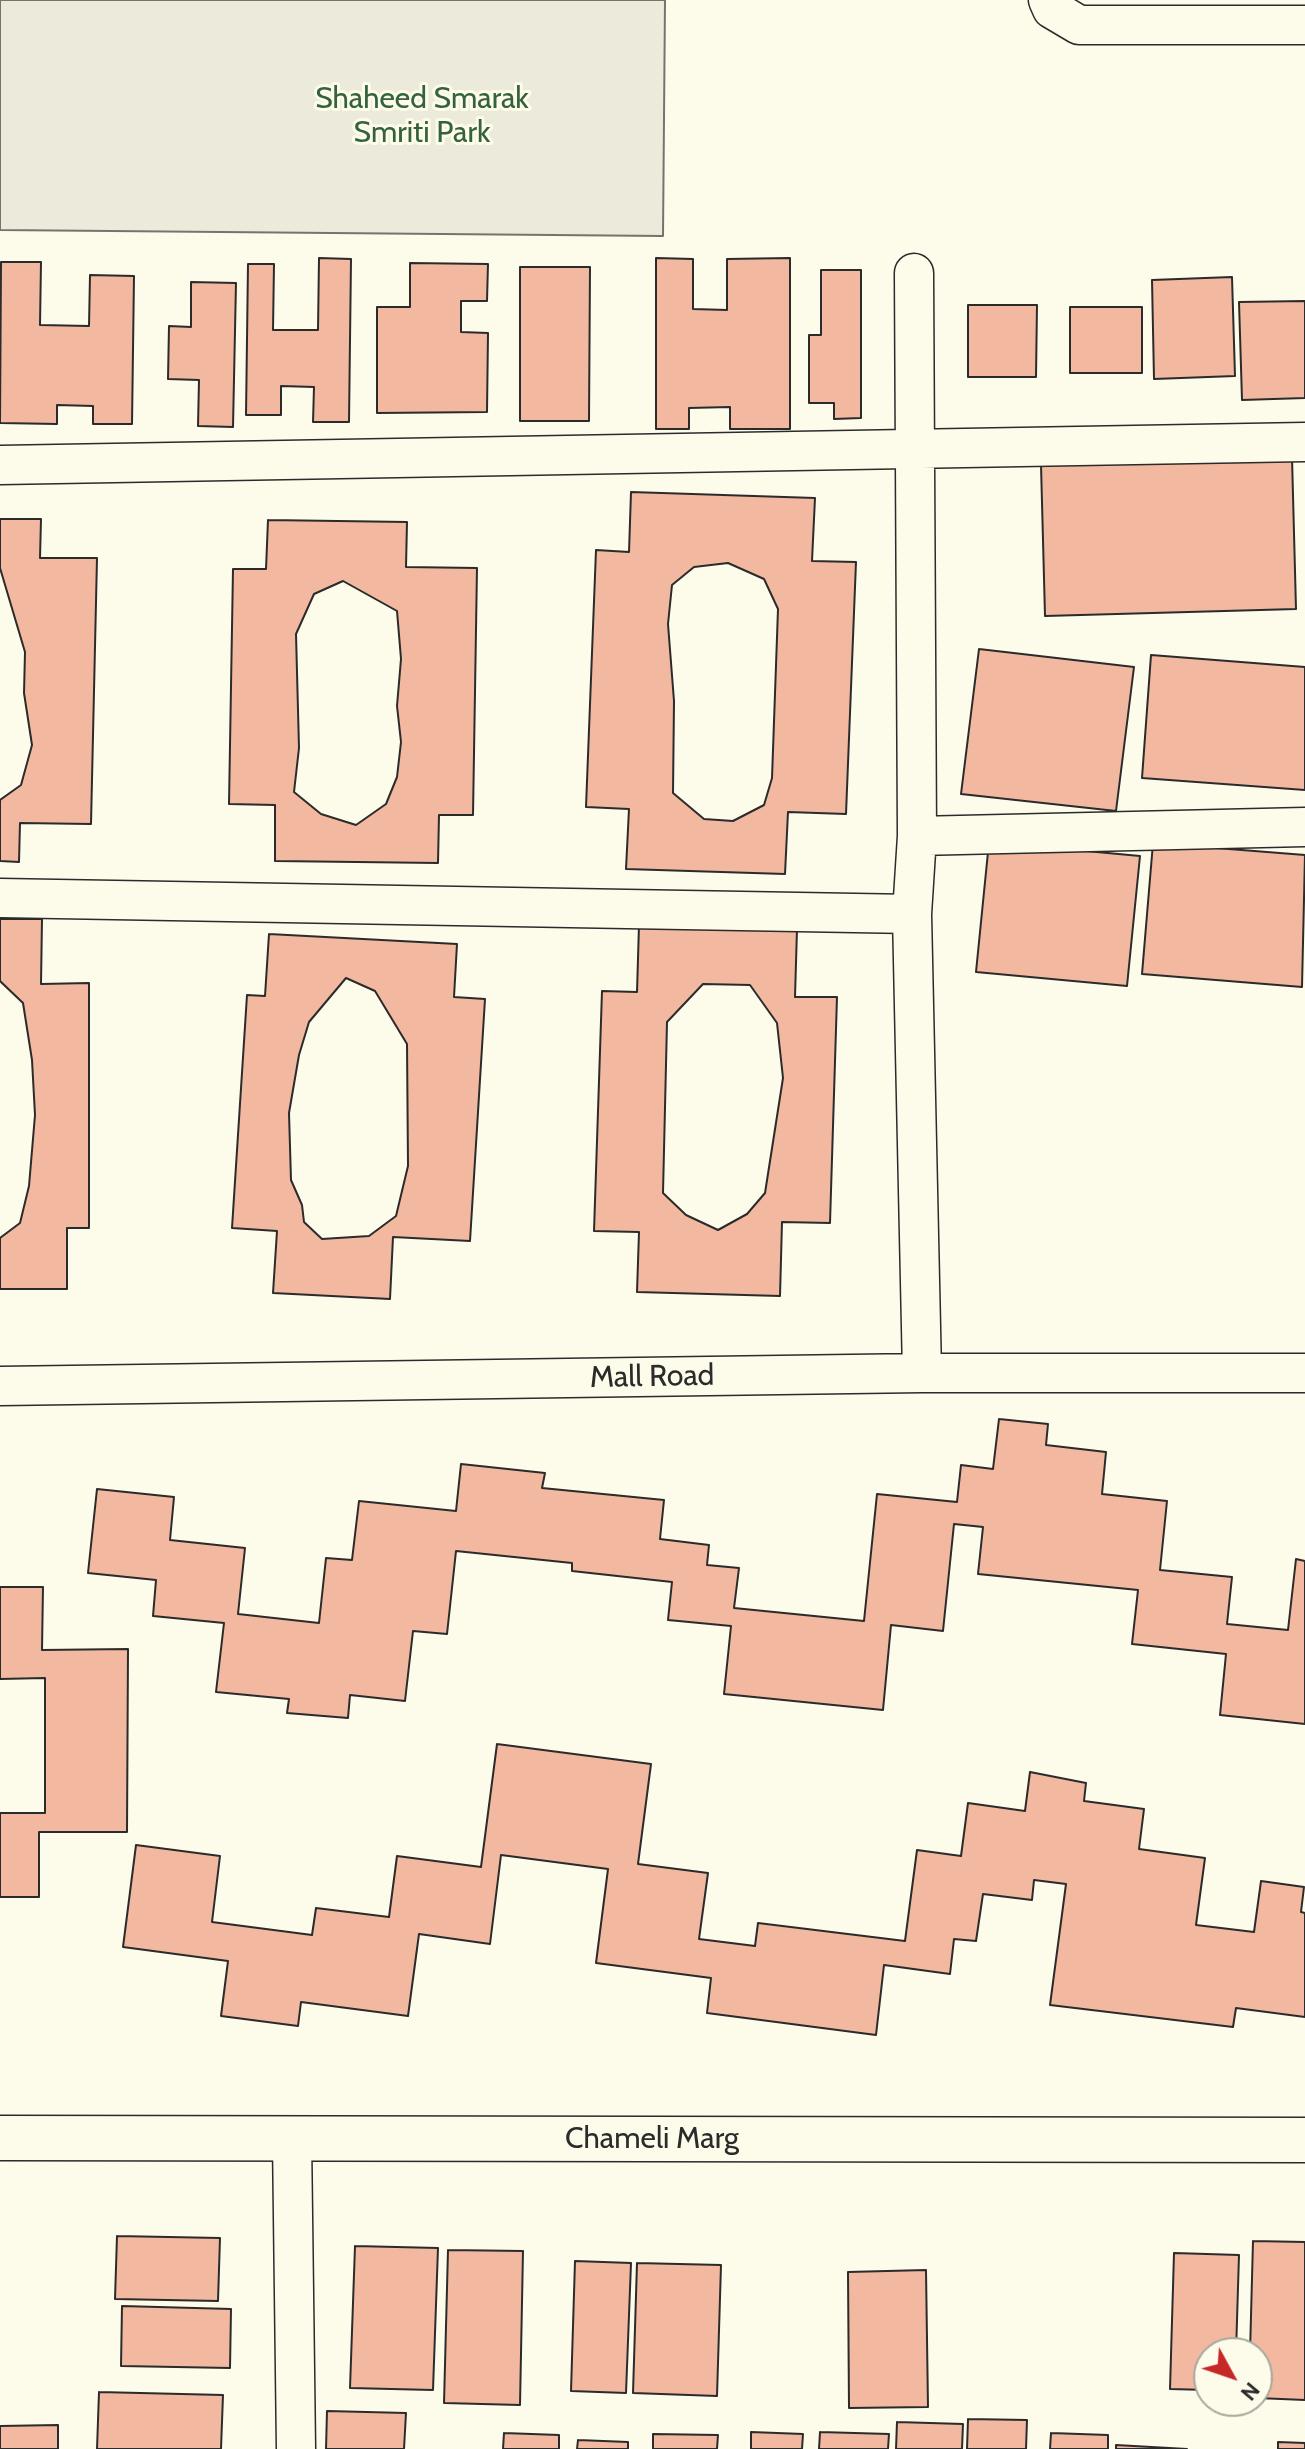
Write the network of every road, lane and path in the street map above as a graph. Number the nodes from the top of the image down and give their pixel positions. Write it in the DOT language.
graph roads {
  1 [pos="1048,0"];
  2 [pos="1305,25"];
  3 [pos="914,273"];
  4 [pos="1305,442"];
  5 [pos="914,450"];
  6 [pos="0,465"];
  7 [pos="1305,827"];
  8 [pos="917,836"];
  9 [pos="0,898"];
  10 [pos="912,914"];
  11 [pos="922,1373"];
  12 [pos="1305,1373"];
  13 [pos="0,1386"];
  14 [pos="0,2138"];
  15 [pos="292,2138"];
  16 [pos="1305,2140"];
  17 [pos="296,2449"];
  1 -- 2 [label="street"];
  3 -- 5 [label="street"];
  4 -- 5 [label="street"];
  5 -- 6 [label="street"];
  5 -- 8 [label="street"];
  7 -- 8 [label="street"];
  8 -- 10 [label="street"];
  9 -- 10 [label="street"];
  10 -- 11 [label="street"];
  11 -- 12 [label="street, Mall Road"];
  11 -- 13 [label="street, Mall Road"];
  14 -- 15 [label="street, Chameli Marg"];
  15 -- 16 [label="street, Chameli Marg"];
  15 -- 17 [label="street"];
}
